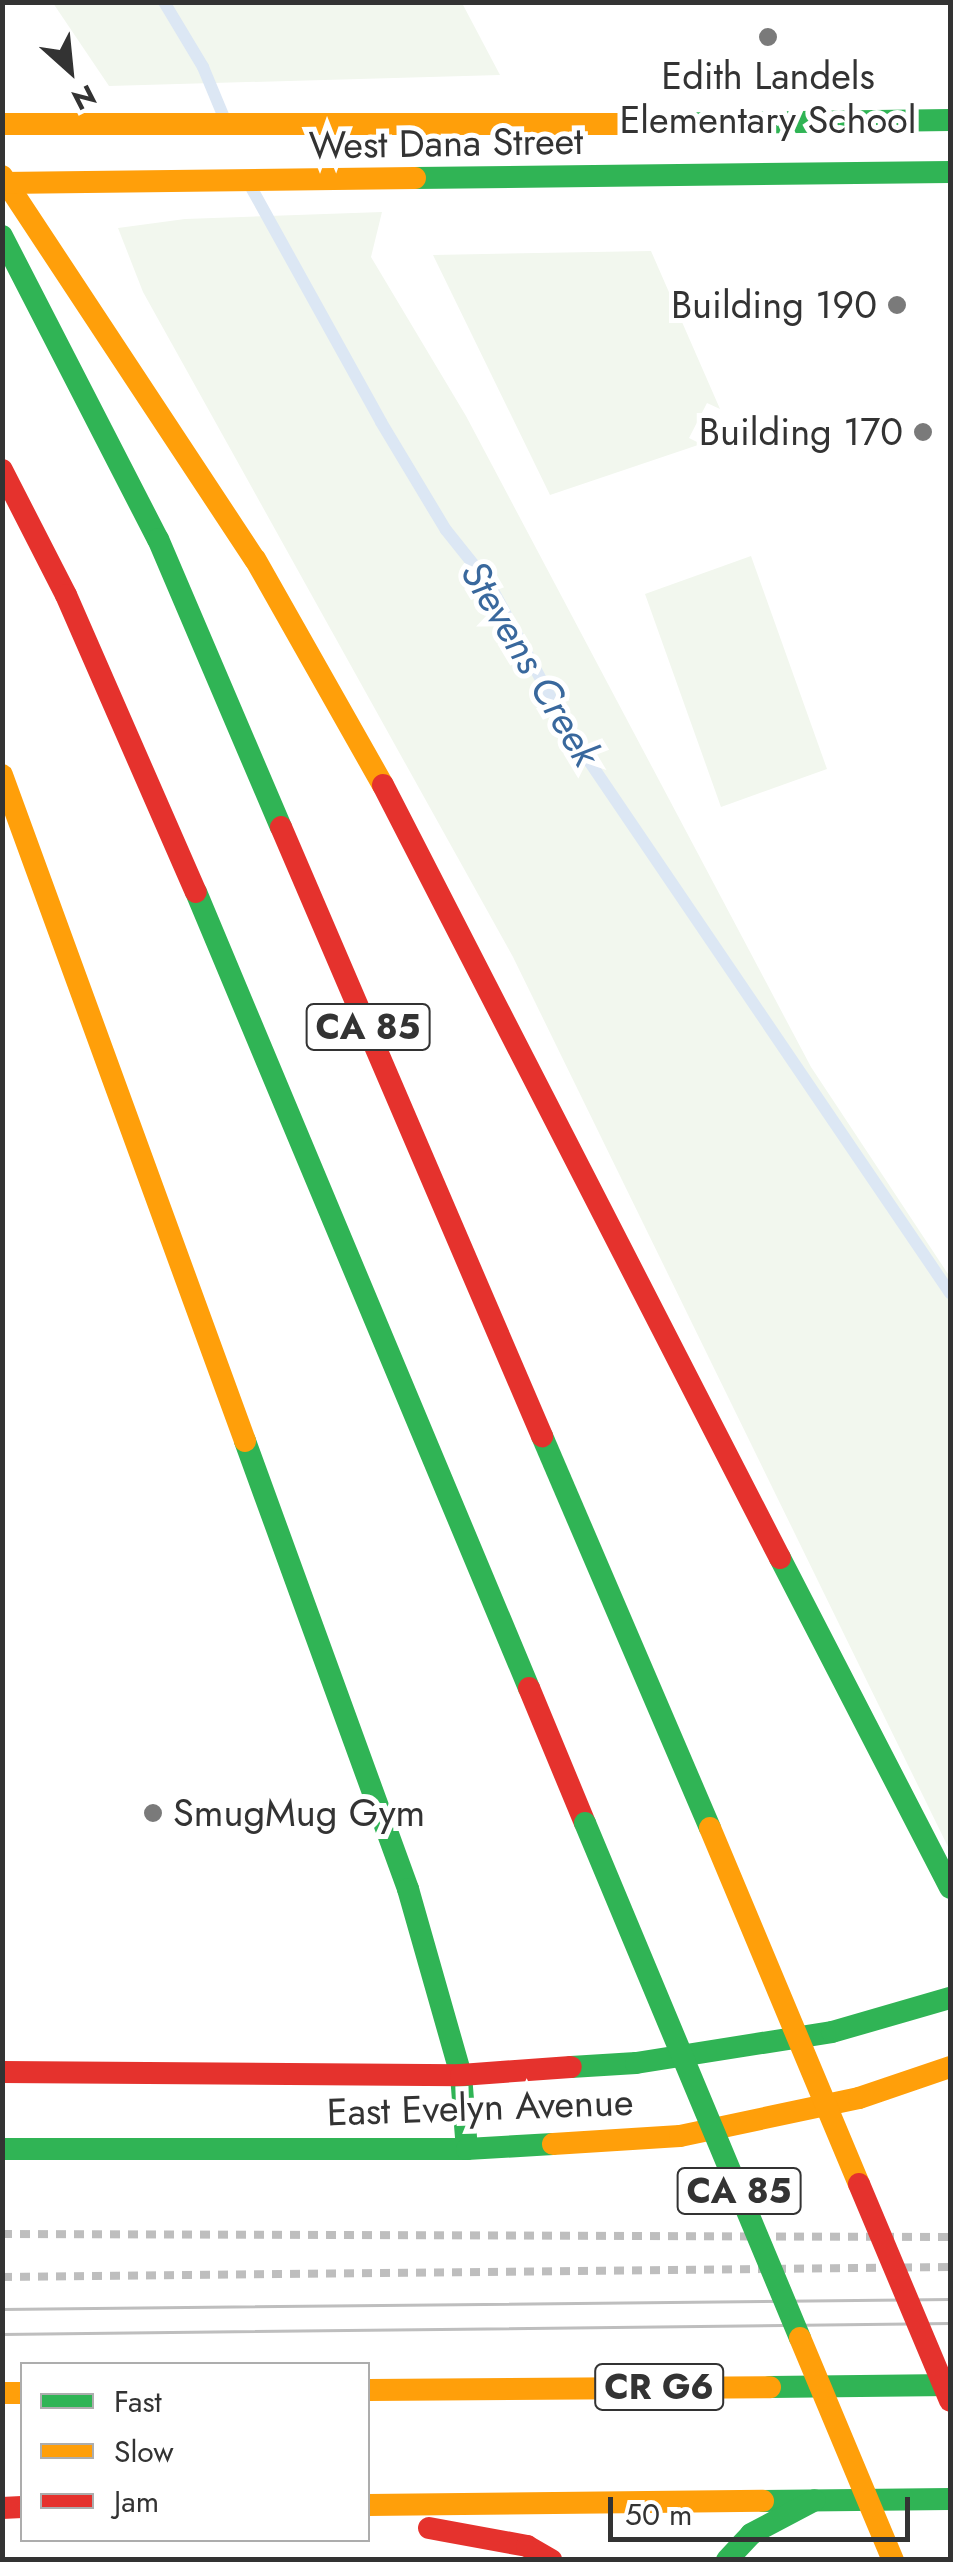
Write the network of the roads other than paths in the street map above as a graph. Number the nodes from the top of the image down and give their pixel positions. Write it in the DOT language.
graph roads {
  1 [pos="950,120"];
  2 [pos="2,124"];
  3 [pos="950,172"];
  4 [pos="2,180"];
  5 [pos="2,236"];
  6 [pos="2,470"];
  7 [pos="2,775"];
  8 [pos="950,1888"];
  9 [pos="950,1998"];
  10 [pos="950,2067"];
  11 [pos="2,2072"];
  12 [pos="461,2075"];
  13 [pos="2,2149"];
  14 [pos="467,2149"];
  15 [pos="950,2385"];
  16 [pos="370,2390"];
  17 [pos="950,2401"];
  18 [pos="821,2498"];
  19 [pos="950,2499"];
  20 [pos="370,2505"];
  21 [pos="370,2516"];
  22 [pos="550,2560"];
  23 [pos="728,2560"];
  24 [pos="893,2560"];
  1 -- 2 [label="main road, West Dana Street"];
  3 -- 4 [label="main road, West Dana Street, bridge"];
  4 -- 8 [label="main road"];
  5 -- 17 [label="main road, CA 85, bridge"];
  6 -- 24 [label="main road, CA 85, bridge"];
  7 -- 12 [label="main road"];
  9 -- 12 [label="main road, East Evelyn Avenue"];
  10 -- 14 [label="main road, East Evelyn Avenue"];
  11 -- 12 [label="main road, East Evelyn Avenue"];
  12 -- 14 [label="main road"];
  13 -- 14 [label="main road, East Evelyn Avenue"];
  15 -- 16 [label="main road, CR G6"];
  18 -- 19 [label="main road"];
  18 -- 20 [label="main road"];
  18 -- 23 [label="main road"];
  21 -- 22 [label="main road"];
}
